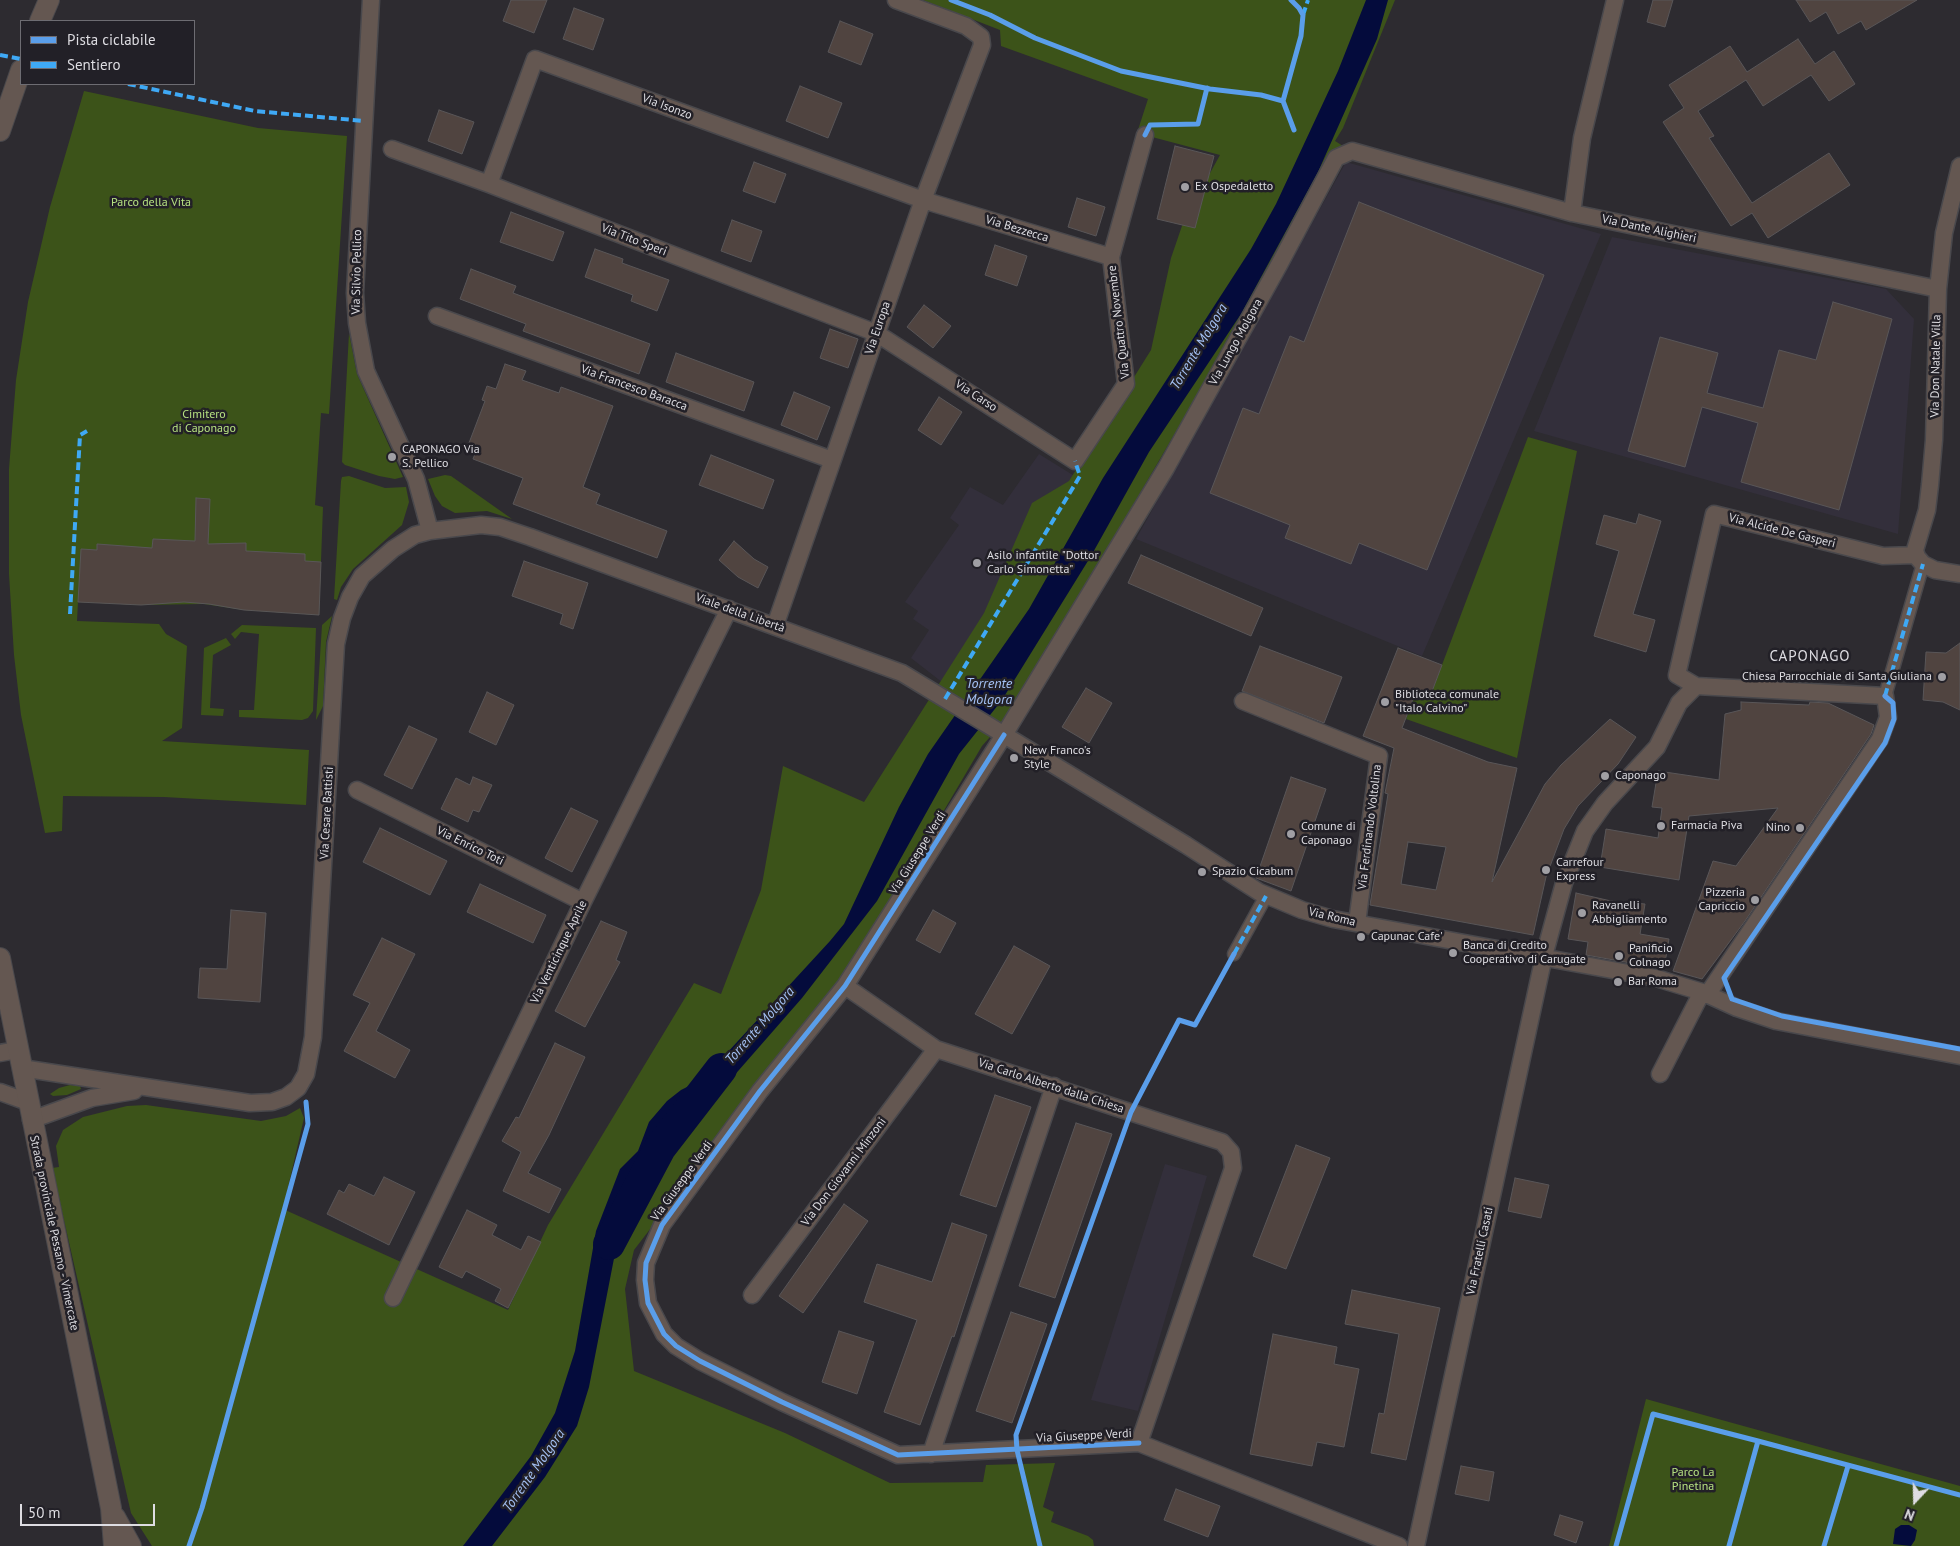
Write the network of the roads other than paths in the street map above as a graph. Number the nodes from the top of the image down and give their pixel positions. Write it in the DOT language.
graph roads {
  1 [pos="49,0"];
  2 [pos="371,0"];
  3 [pos="896,0"];
  4 [pos="1615,0"];
  5 [pos="40,20"];
  6 [pos="20,73"];
  7 [pos="0,132"];
  8 [pos="1145,135"];
  9 [pos="392,149"];
  10 [pos="1960,166"];
  11 [pos="489,184"];
  12 [pos="923,200"];
  13 [pos="1572,212"];
  14 [pos="1111,257"];
  15 [pos="1938,289"];
  16 [pos="437,316"];
  17 [pos="876,333"];
  18 [pos="832,460"];
  19 [pos="1076,461"];
  20 [pos="430,531"];
  21 [pos="530,537"];
  22 [pos="1919,559"];
  23 [pos="1960,574"];
  24 [pos="730,608"];
  25 [pos="775,626"];
  26 [pos="1696,686"];
  27 [pos="1885,696"];
  28 [pos="1243,701"];
  29 [pos="989,727"];
  30 [pos="1004,735"];
  31 [pos="357,790"];
  32 [pos="1266,896"];
  33 [pos="583,902"];
  34 [pos="1357,923"];
  35 [pos="1234,954"];
  36 [pos="1544,956"];
  37 [pos="0,958"];
  38 [pos="846,986"];
  39 [pos="1704,993"];
  40 [pos="936,1049"];
  41 [pos="1960,1056"];
  42 [pos="13,1057"];
  43 [pos="1660,1074"];
  44 [pos="1054,1086"];
  45 [pos="154,1090"];
  46 [pos="0,1092"];
  47 [pos="29,1111"];
  48 [pos="752,1295"];
  49 [pos="393,1298"];
  50 [pos="1139,1443"];
  51 [pos="931,1454"];
  52 [pos="111,1508"];
  53 [pos="114,1546"];
  54 [pos="131,1546"];
  55 [pos="1398,1546"];
  56 [pos="1416,1546"];
  1 -- 5 [label="street"];
  2 -- 20 [label="street, Via Silvio Pellico"];
  3 -- 12 [label="street, Via Europa"];
  4 -- 13 [label="street"];
  6 -- 7 [label="street"];
  8 -- 14 [label="street"];
  9 -- 11 [label="street, Via Tito Speri"];
  10 -- 15 [label="street, Via Don Natale Villa"];
  11 -- 12 [label="street, Via Isonzo"];
  11 -- 17 [label="street, Via Tito Speri"];
  12 -- 14 [label="street, Via Bezzecca"];
  12 -- 17 [label="street, Via Europa"];
  13 -- 15 [label="street, Via Dante Alighieri"];
  13 -- 30 [label="street, Via Lungo Molgora"];
  14 -- 19 [label="street, Via Quattro Novembre"];
  15 -- 22 [label="street, Via Don Natale Villa"];
  16 -- 18 [label="street, Via Francesco Baracca"];
  17 -- 18 [label="street, Via Europa"];
  17 -- 19 [label="street, Via Carso"];
  18 -- 25 [label="street, Via Europa"];
  20 -- 21 [label="street, Via Cesare Battisti"];
  20 -- 45 [label="street, Via Cesare Battisti"];
  21 -- 24 [label="street, Viale della Libertà"];
  22 -- 23 [label="street"];
  22 -- 26 [label="street, Via Alcide De Gasperi"];
  22 -- 27 [label="street"];
  24 -- 25 [label="street, Viale della Libertà"];
  24 -- 33 [label="street, Via Venticinque Aprile"];
  25 -- 29 [label="street, Viale della Libertà"];
  26 -- 27 [label="street"];
  26 -- 36 [label="street"];
  27 -- 39 [label="street"];
  28 -- 34 [label="street, Via Ferdinando Voltolina"];
  29 -- 30 [label="street, Via Roma"];
  30 -- 32 [label="street, Via Roma"];
  30 -- 38 [label="street, Via Giuseppe Verdi"];
  31 -- 33 [label="street, Via Enrico Toti"];
  32 -- 34 [label="street, Via Roma"];
  32 -- 35 [label="street"];
  33 -- 49 [label="street, Via Venticinque Aprile"];
  34 -- 36 [label="street, Via Roma"];
  36 -- 39 [label="street, Via Roma"];
  36 -- 56 [label="street, Via Fratelli Casati"];
  37 -- 42 [label="street, Strada provinciale Pessano - Vimercate"];
  38 -- 40 [label="street, Via Carlo Alberto dalla Chiesa"];
  38 -- 51 [label="street, Via Giuseppe Verdi"];
  39 -- 41 [label="street, Via Roma"];
  39 -- 43 [label="street"];
  40 -- 44 [label="street, Via Carlo Alberto dalla Chiesa"];
  40 -- 48 [label="street, Via Don Giovanni Minzoni"];
  42 -- 45 [label="street, Via Cesare Battisti"];
  42 -- 47 [label="street, Strada provinciale Pessano - Vimercate"];
  44 -- 50 [label="street, Via Carlo Alberto dalla Chiesa"];
  44 -- 51 [label="street"];
  45 -- 47 [label="street, Via Cesare Battisti"];
  46 -- 47 [label="street"];
  47 -- 52 [label="street, Strada provinciale Pessano - Vimercate"];
  50 -- 51 [label="street, Via Giuseppe Verdi"];
  50 -- 55 [label="street, Via Giuseppe Verdi"];
  52 -- 53 [label="street, Strada provinciale Pessano - Vimercate"];
  52 -- 54 [label="street, Strada provinciale Pessano - Vimercate"];
}
